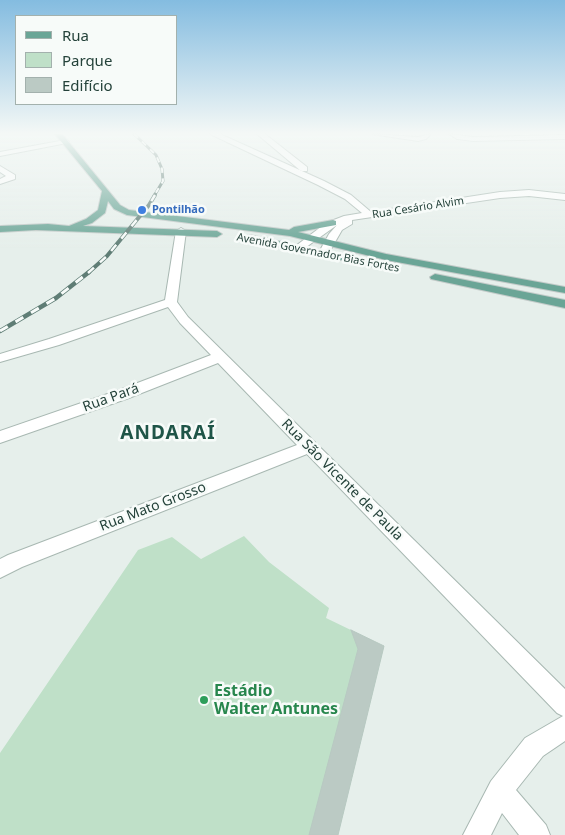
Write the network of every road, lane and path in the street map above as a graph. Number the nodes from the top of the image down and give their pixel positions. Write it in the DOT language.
graph roads {
  1 [pos="7,173"];
  2 [pos="91,173"];
  3 [pos="300,173"];
  4 [pos="310,173"];
  5 [pos="0,182"];
  6 [pos="322,183"];
  7 [pos="106,191"];
  8 [pos="565,197"];
  9 [pos="102,210"];
  10 [pos="370,215"];
  11 [pos="360,218"];
  12 [pos="333,223"];
  13 [pos="38,228"];
  14 [pos="0,229"];
  15 [pos="182,231"];
  16 [pos="272,231"];
  17 [pos="311,238"];
  18 [pos="330,242"];
  19 [pos="298,248"];
  20 [pos="322,254"];
  21 [pos="565,290"];
  22 [pos="171,302"];
  23 [pos="565,304"];
  24 [pos="220,357"];
  25 [pos="0,358"];
  26 [pos="0,437"];
  27 [pos="308,447"];
  28 [pos="0,569"];
  29 [pos="565,705"];
  30 [pos="565,727"];
  31 [pos="500,790"];
  32 [pos="477,835"];
  33 [pos="536,835"];
  1 -- 5 [label="street"];
  2 -- 7 [label="main road, Avenida Governador Bias Fortes"];
  3 -- 6 [label="street"];
  4 -- 6 [label="street"];
  6 -- 10 [label="street"];
  7 -- 9 [label="main road"];
  7 -- 16 [label="main road, Avenida Governador Bias Fortes"];
  8 -- 10 [label="street, Rua Cesário Alvim"];
  9 -- 13 [label="main road"];
  9 -- 15 [label="main road"];
  10 -- 11 [label="street, Rua Cesário Alvim"];
  11 -- 12 [label="street"];
  11 -- 18 [label="street"];
  12 -- 16 [label="main road"];
  12 -- 17 [label="street"];
  13 -- 14 [label="main road"];
  13 -- 15 [label="main road, Avenida Governador Bias Fortes"];
  15 -- 19 [label="main road, Avenida Governador Bias Fortes"];
  15 -- 22 [label="street"];
  16 -- 17 [label="main road, Avenida Governador Bias Fortes"];
  17 -- 18 [label="main road, Avenida Governador Bias Fortes"];
  17 -- 19 [label="street"];
  18 -- 20 [label="street"];
  18 -- 21 [label="main road, Avenida Governador Bias Fortes"];
  19 -- 20 [label="main road, Avenida Governador Bias Fortes"];
  20 -- 23 [label="main road, Avenida Governador Bias Fortes"];
  22 -- 24 [label="street, Rua São Vicente de Paula"];
  22 -- 25 [label="street"];
  24 -- 26 [label="street, Rua Pará"];
  24 -- 27 [label="street, Rua São Vicente de Paula"];
  27 -- 28 [label="street, Rua Mato Grosso"];
  27 -- 29 [label="street, Rua São Vicente de Paula"];
  30 -- 31 [label="street"];
  31 -- 32 [label="street"];
  31 -- 33 [label="street"];
}
